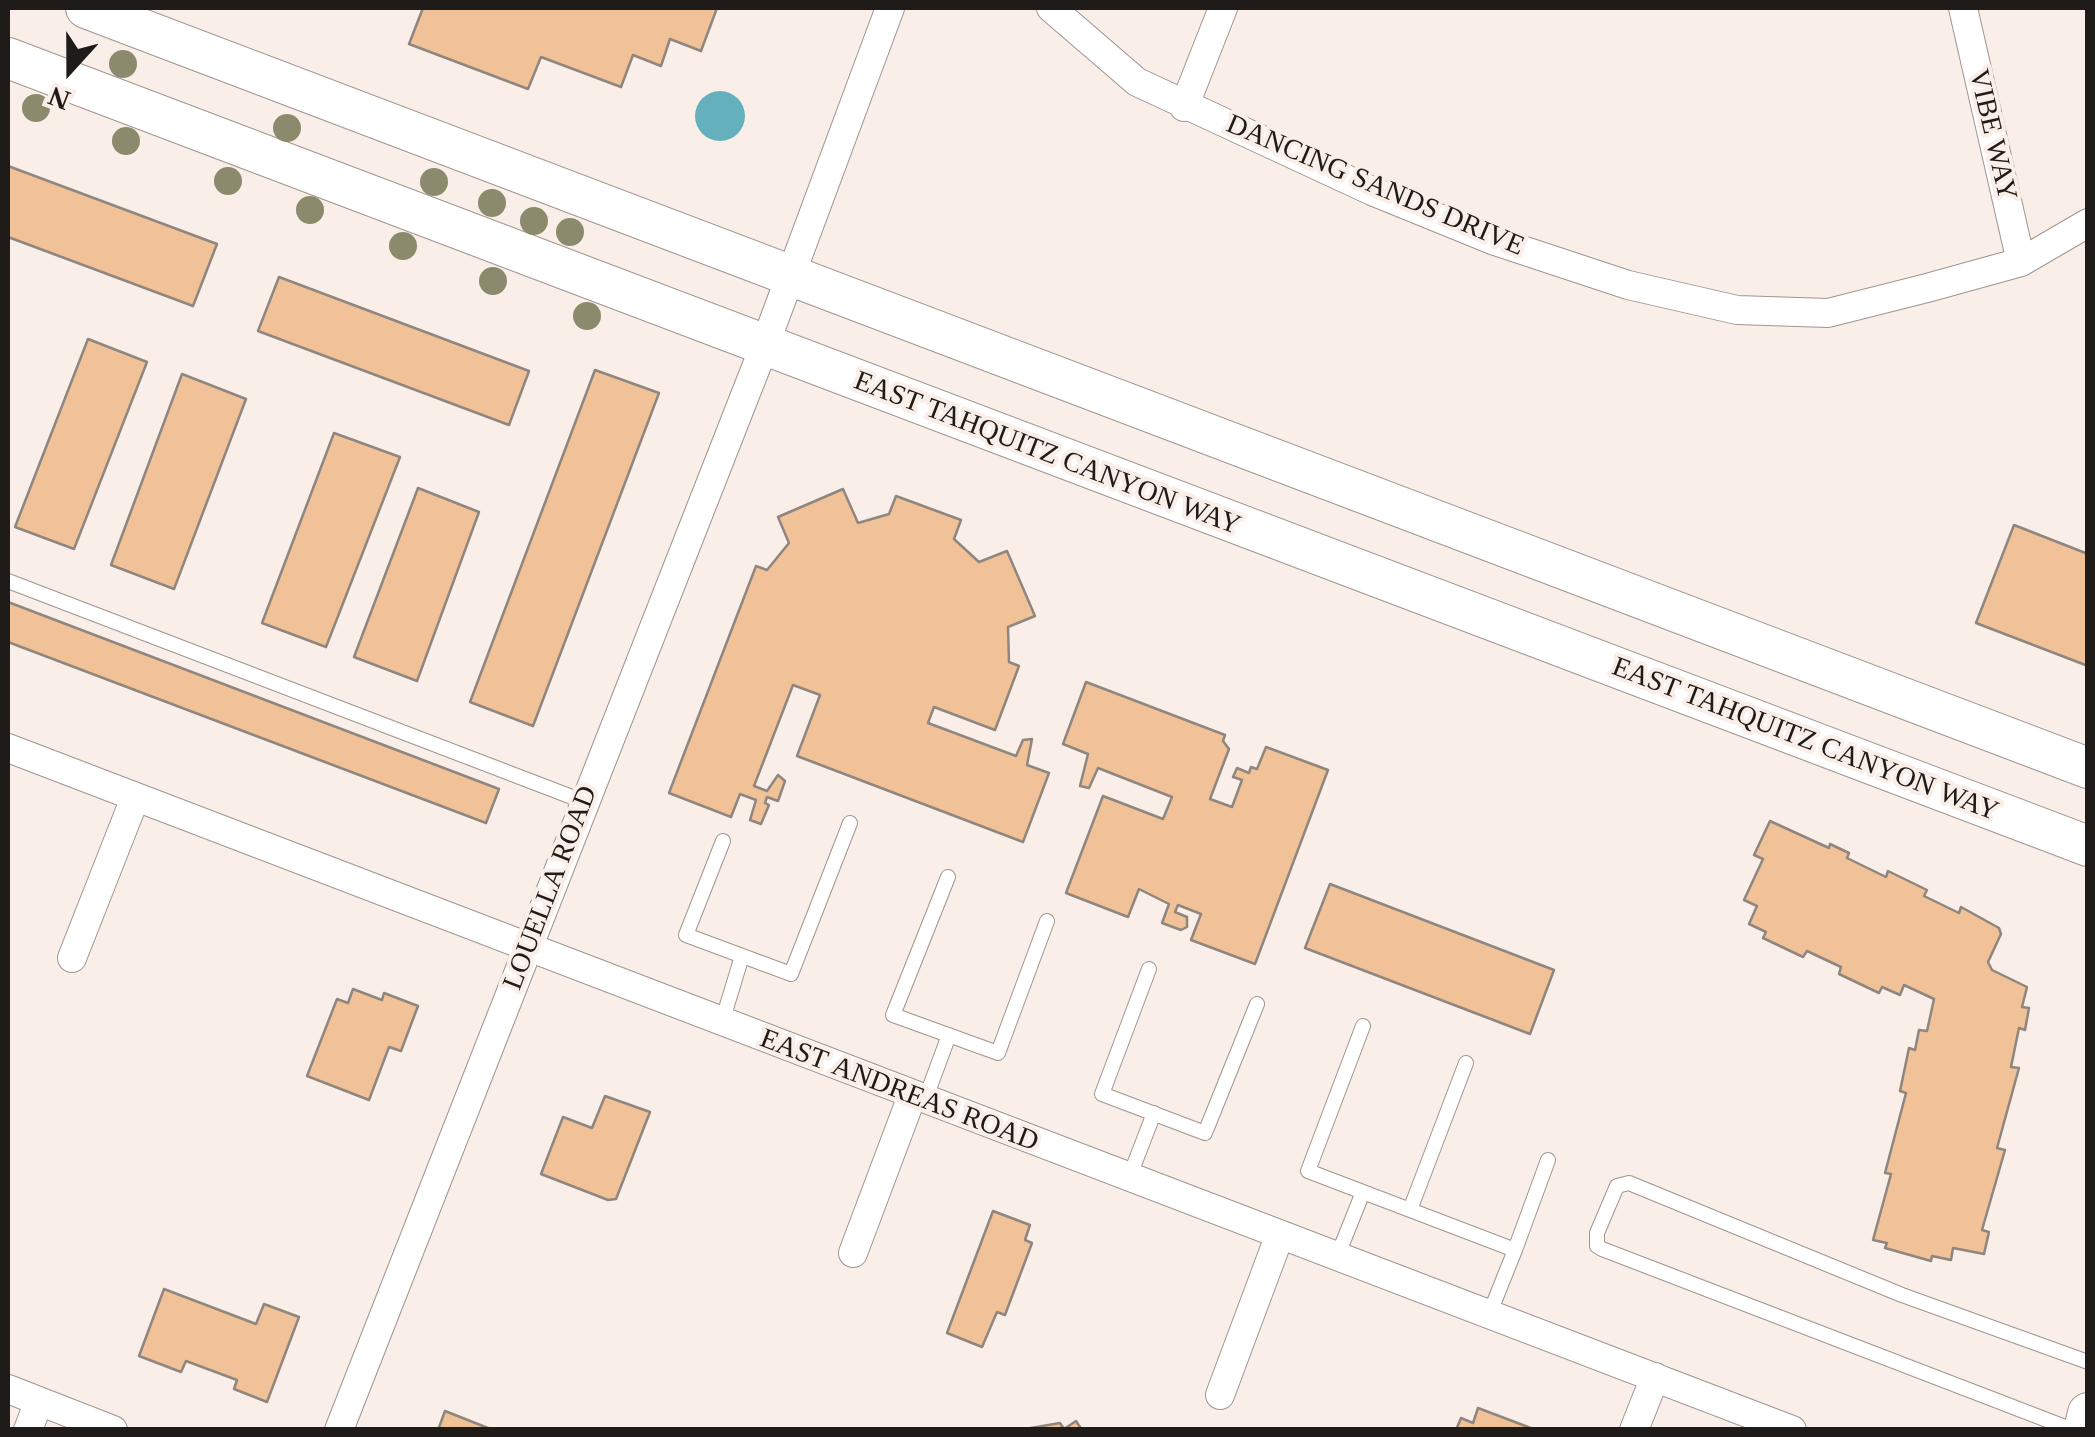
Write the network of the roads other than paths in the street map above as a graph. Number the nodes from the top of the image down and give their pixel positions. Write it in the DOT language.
graph roads {
  1 [pos="86,8"];
  2 [pos="890,8"];
  3 [pos="1051,8"];
  4 [pos="1223,8"];
  5 [pos="1963,8"];
  6 [pos="8,58"];
  7 [pos="1184,107"];
  8 [pos="2088,223"];
  9 [pos="2021,262"];
  10 [pos="790,272"];
  11 [pos="764,347"];
  12 [pos="8,580"];
  13 [pos="8,748"];
  14 [pos="2088,768"];
  15 [pos="135,798"];
  16 [pos="585,802"];
  17 [pos="850,824"];
  18 [pos="723,841"];
  19 [pos="2088,846"];
  20 [pos="948,876"];
  21 [pos="1047,922"];
  22 [pos="527,950"];
  23 [pos="742,956"];
  24 [pos="72,958"];
  25 [pos="1148,969"];
  26 [pos="1257,1004"];
  27 [pos="721,1024"];
  28 [pos="1364,1026"];
  29 [pos="950,1035"];
  30 [pos="1466,1063"];
  31 [pos="918,1098"];
  32 [pos="1154,1113"];
  33 [pos="1548,1160"];
  34 [pos="1129,1179"];
  35 [pos="1363,1192"];
  36 [pos="1410,1210"];
  37 [pos="1279,1236"];
  38 [pos="1514,1250"];
  39 [pos="853,1253"];
  40 [pos="1337,1258"];
  41 [pos="1489,1315"];
  42 [pos="2088,1362"];
  43 [pos="1656,1377"];
  44 [pos="8,1389"];
  45 [pos="1220,1395"];
  46 [pos="39,1401"];
  47 [pos="2088,1413"];
  48 [pos="28,1430"];
  49 [pos="113,1430"];
  50 [pos="339,1430"];
  51 [pos="1634,1430"];
  52 [pos="1792,1430"];
  53 [pos="2073,1430"];
  54 [pos="2084,1430"];
  1 -- 10 [label="main road"];
  2 -- 10 [label="street, LOUELLA ROAD"];
  3 -- 7 [label="street, DANCING SANDS DRIVE"];
  4 -- 7 [label="street"];
  5 -- 9 [label="street, VIBE WAY"];
  6 -- 11 [label="main road, EAST TAHQUITZ CANYON WAY"];
  7 -- 9 [label="street, DANCING SANDS DRIVE"];
  8 -- 9 [label="street, DANCING SANDS DRIVE"];
  10 -- 11 [label="street, LOUELLA ROAD"];
  10 -- 14 [label="main road"];
  11 -- 16 [label="street, LOUELLA ROAD"];
  11 -- 19 [label="main road, EAST TAHQUITZ CANYON WAY"];
  12 -- 16 [label="lane"];
  13 -- 15 [label="street, EAST ANDREAS ROAD"];
  15 -- 22 [label="street, EAST ANDREAS ROAD"];
  15 -- 24 [label="street"];
  16 -- 22 [label="street, LOUELLA ROAD"];
  17 -- 23 [label="lane"];
  18 -- 23 [label="lane"];
  20 -- 29 [label="lane"];
  21 -- 29 [label="lane"];
  22 -- 27 [label="street, EAST ANDREAS ROAD"];
  22 -- 50 [label="street, LOUELLA ROAD"];
  23 -- 27 [label="lane"];
  25 -- 32 [label="lane"];
  26 -- 32 [label="lane"];
  27 -- 31 [label="street, EAST ANDREAS ROAD"];
  28 -- 35 [label="lane"];
  29 -- 31 [label="lane"];
  30 -- 36 [label="lane"];
  31 -- 34 [label="street, EAST ANDREAS ROAD"];
  31 -- 39 [label="street"];
  32 -- 34 [label="lane"];
  33 -- 38 [label="lane"];
  34 -- 37 [label="street, EAST ANDREAS ROAD"];
  35 -- 36 [label="lane"];
  35 -- 40 [label="lane"];
  36 -- 38 [label="lane"];
  37 -- 40 [label="street, EAST ANDREAS ROAD"];
  37 -- 45 [label="street"];
  38 -- 41 [label="lane"];
  40 -- 41 [label="street, EAST ANDREAS ROAD"];
  41 -- 43 [label="street, EAST ANDREAS ROAD"];
  42 -- 53 [label="lane"];
  43 -- 51 [label="street"];
  43 -- 52 [label="street, EAST ANDREAS ROAD"];
  44 -- 46 [label="street"];
  46 -- 48 [label="street"];
  46 -- 49 [label="street"];
  47 -- 54 [label="main road"];
}
